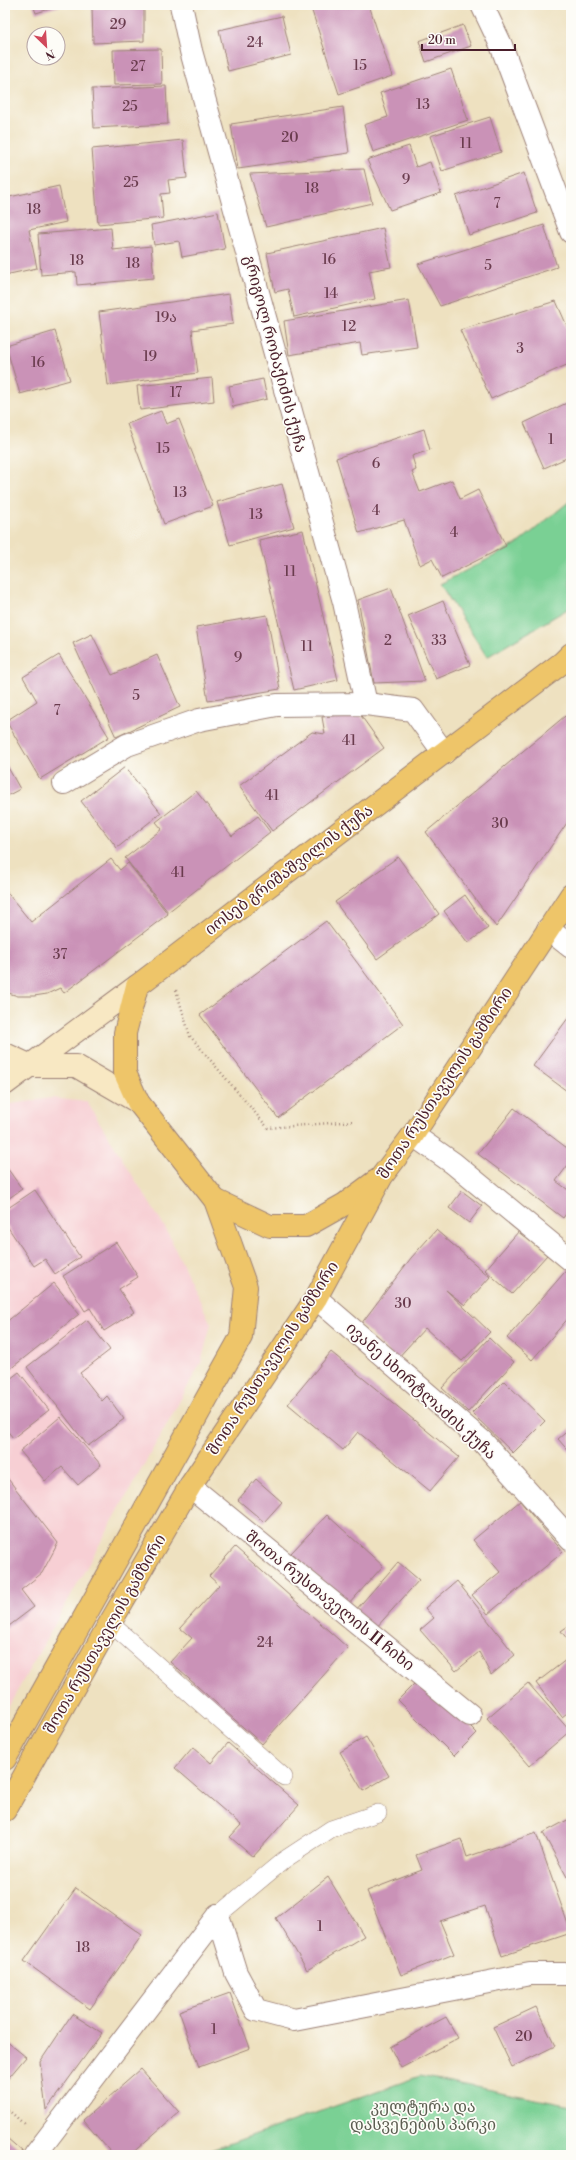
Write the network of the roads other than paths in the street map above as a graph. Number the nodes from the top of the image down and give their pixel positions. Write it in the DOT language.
graph roads {
  1 [pos="181,5"];
  2 [pos="482,5"];
  3 [pos="571,232"];
  4 [pos="568,660"];
  5 [pos="366,704"];
  6 [pos="444,753"];
  7 [pos="64,783"];
  8 [pos="571,896"];
  9 [pos="548,929"];
  10 [pos="571,947"];
  11 [pos="137,986"];
  12 [pos="5,1054"];
  13 [pos="31,1066"];
  14 [pos="5,1084"];
  15 [pos="138,1102"];
  16 [pos="413,1135"];
  17 [pos="382,1176"];
  18 [pos="215,1200"];
  19 [pos="571,1260"];
  20 [pos="316,1298"];
  21 [pos="190,1486"];
  22 [pos="571,1540"];
  23 [pos="110,1623"];
  24 [pos="470,1715"];
  25 [pos="5,1759"];
  26 [pos="284,1777"];
  27 [pos="5,1810"];
  28 [pos="378,1813"];
  29 [pos="218,1915"];
  30 [pos="571,1974"];
  31 [pos="35,2155"];
  1 -- 5 [label="street, გრიგოლ რობაქიძის ქუჩა"];
  2 -- 3 [label="street"];
  4 -- 6 [label="main road, იოსებ გრიშაშვილის ქუჩა"];
  5 -- 6 [label="street"];
  5 -- 7 [label="street"];
  6 -- 11 [label="main road, იოსებ გრიშაშვილის ქუჩა"];
  8 -- 9 [label="main road, შოთა რუსთაველის გამზირი"];
  9 -- 10 [label="street"];
  9 -- 16 [label="main road, შოთა რუსთაველის გამზირი"];
  11 -- 13 [label="main road, იოსებ გრიშაშვილის ქუჩა"];
  11 -- 15 [label="main road"];
  12 -- 13 [label="main road"];
  13 -- 14 [label="main road, იოსებ გრიშაშვილის ქუჩა"];
  13 -- 15 [label="main road"];
  15 -- 18 [label="main road"];
  16 -- 17 [label="main road, შოთა რუსთაველის გამზირი"];
  16 -- 19 [label="street"];
  17 -- 18 [label="main road"];
  17 -- 20 [label="main road, შოთა რუსთაველის გამზირი"];
  18 -- 25 [label="main road, შოთა რუსთაველის გამზირი"];
  20 -- 21 [label="main road, შოთა რუსთაველის გამზირი"];
  20 -- 22 [label="street, ივანე სხირტლაძის ქუჩა"];
  21 -- 23 [label="main road, შოთა რუსთაველის გამზირი"];
  21 -- 24 [label="street, შოთა რუსთაველის II ჩიხი"];
  23 -- 26 [label="lane"];
  23 -- 27 [label="main road, შოთა რუსთაველის გამზირი"];
  28 -- 29 [label="lane"];
  29 -- 30 [label="street"];
  29 -- 31 [label="street"];
}
